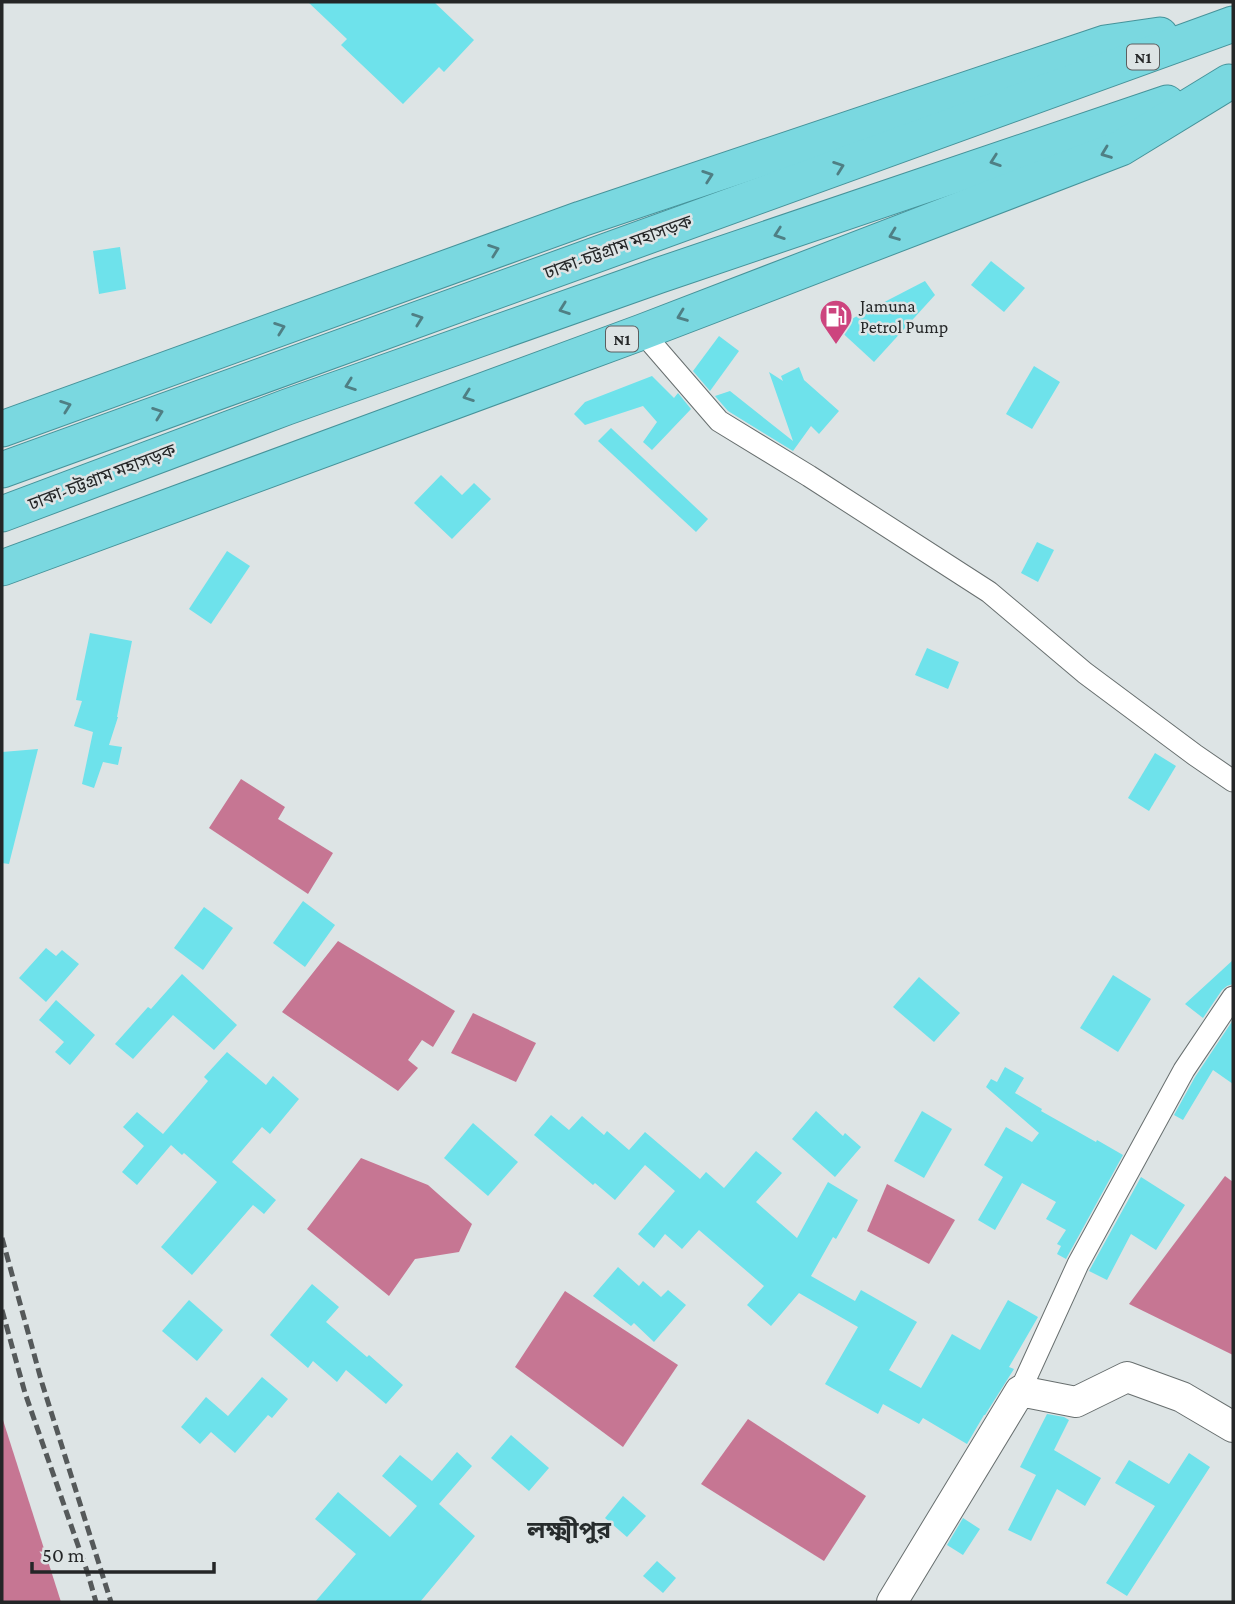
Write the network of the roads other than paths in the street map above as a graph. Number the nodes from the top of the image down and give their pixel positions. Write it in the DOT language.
graph roads {
  1 [pos="1233,24"];
  2 [pos="1231,82"];
  3 [pos="642,332"];
  4 [pos="2,429"];
  5 [pos="2,470"];
  6 [pos="2,514"];
  7 [pos="2,568"];
  8 [pos="1233,781"];
  9 [pos="1233,997"];
  10 [pos="1020,1391"];
  11 [pos="1233,1427"];
  12 [pos="892,1602"];
  4 -- 1 [label="highway, N1, one-way"];
  5 -- 1 [label="highway, ঢাকা-চট্টগ্রাম মহাসড়ক / N1, one-way"];
  2 -- 3 [label="highway, N1, one-way"];
  2 -- 6 [label="highway, ঢাকা-চট্টগ্রাম মহাসড়ক / N1, one-way"];
  3 -- 7 [label="highway, N1, one-way"];
  3 -- 8 [label="street"];
  9 -- 10 [label="street"];
  10 -- 11 [label="main road"];
  10 -- 12 [label="main road"];
}
